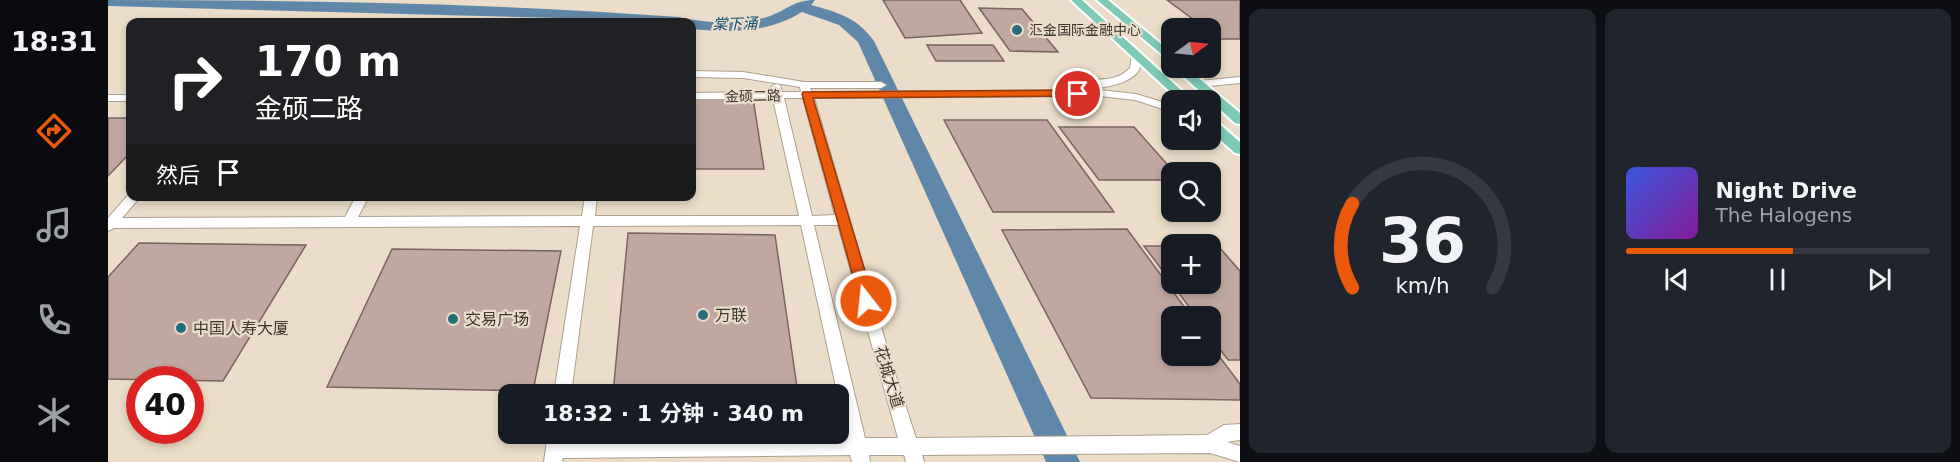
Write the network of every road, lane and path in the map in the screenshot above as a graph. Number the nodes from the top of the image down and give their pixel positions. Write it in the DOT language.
graph roads {
  1 [pos="1076,0"];
  2 [pos="1101,0"];
  3 [pos="1099,21"];
  4 [pos="1126,21"];
  5 [pos="1161,51"];
  6 [pos="1137,56"];
  7 [pos="696,74"];
  8 [pos="1192,78"];
  9 [pos="774,79"];
  10 [pos="1240,80"];
  11 [pos="1199,84"];
  12 [pos="902,89"];
  13 [pos="108,90"];
  14 [pos="126,90"];
  15 [pos="806,90"];
  16 [pos="1175,90"];
  17 [pos="778,95"];
  18 [pos="696,96"];
  19 [pos="108,98"];
  20 [pos="126,98"];
  21 [pos="1161,106"];
  22 [pos="1240,120"];
  23 [pos="1221,134"];
  24 [pos="1240,150"];
  25 [pos="130,201"];
  26 [pos="360,201"];
  27 [pos="590,201"];
  28 [pos="844,219"];
  29 [pos="806,220"];
  30 [pos="588,221"];
  31 [pos="349,222"];
  32 [pos="109,224"];
  33 [pos="564,384"];
  34 [pos="1240,432"];
  35 [pos="1210,444"];
  36 [pos="555,448"];
  37 [pos="859,454"];
  38 [pos="913,454"];
  39 [pos="1240,454"];
  1 -- 3 [label="main road"];
  2 -- 4 [label="main road"];
  3 -- 4 [label="main road"];
  3 -- 6 [label="main road"];
  4 -- 5 [label="main road"];
  6 -- 12 [label="street, 金硕二路"];
  6 -- 16 [label="main road"];
  7 -- 9 [label="street, 金硕二路"];
  8 -- 11 [label="main road"];
  9 -- 15 [label="street, 金硕二路"];
  9 -- 17 [label="street"];
  10 -- 11 [label="street"];
  11 -- 22 [label="main road"];
  12 -- 15 [label="street, 金硕二路"];
  12 -- 21 [label="street, 金硕二路"];
  13 -- 14 [label="street"];
  15 -- 17 [label="street, 金硕二路"];
  15 -- 28 [label="street, 花城大道"];
  17 -- 18 [label="street, 金硕二路"];
  17 -- 29 [label="street"];
  19 -- 20 [label="street"];
  23 -- 24 [label="main road"];
  25 -- 32 [label="street"];
  26 -- 31 [label="street"];
  27 -- 30 [label="street"];
  28 -- 29 [label="street"];
  28 -- 38 [label="street, 花城大道"];
  29 -- 30 [label="street"];
  29 -- 37 [label="street"];
  30 -- 31 [label="street"];
  30 -- 33 [label="street"];
  31 -- 32 [label="street"];
  34 -- 35 [label="street"];
  35 -- 38 [label="street"];
  35 -- 39 [label="street"];
  36 -- 37 [label="street"];
  37 -- 38 [label="street"];
}
